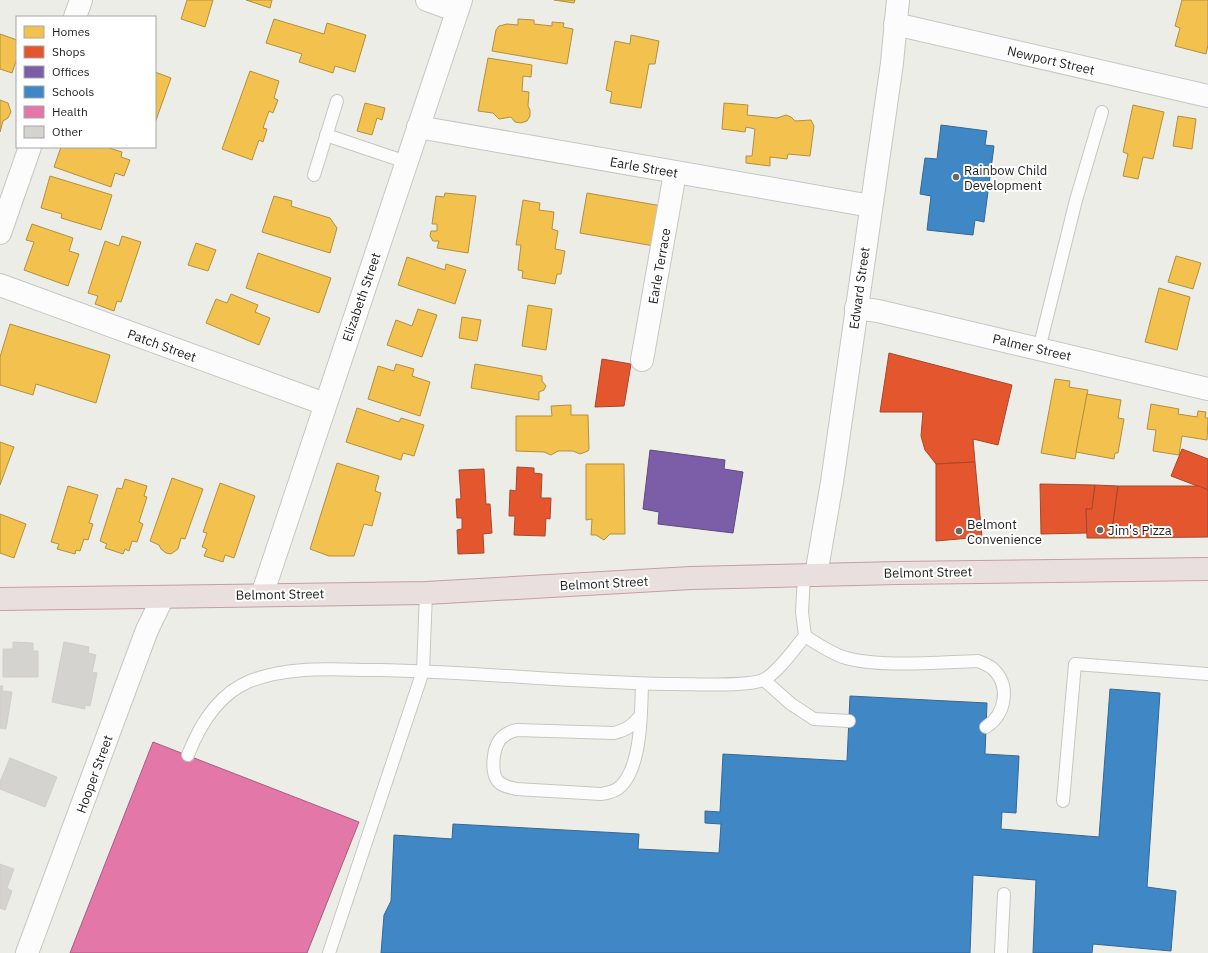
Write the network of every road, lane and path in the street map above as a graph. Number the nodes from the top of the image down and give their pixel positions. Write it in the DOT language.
graph roads {
  1 [pos="81,0"];
  2 [pos="427,0"];
  3 [pos="898,0"];
  4 [pos="459,5"];
  5 [pos="76,16"];
  6 [pos="895,24"];
  7 [pos="1208,96"];
  8 [pos="337,101"];
  9 [pos="1102,112"];
  10 [pos="418,127"];
  11 [pos="326,135"];
  12 [pos="30,148"];
  13 [pos="406,162"];
  14 [pos="675,173"];
  15 [pos="314,175"];
  16 [pos="871,206"];
  17 [pos="0,233"];
  18 [pos="0,285"];
  19 [pos="856,308"];
  20 [pos="1039,349"];
  21 [pos="642,360"];
  22 [pos="1208,389"];
  23 [pos="325,404"];
  24 [pos="1208,570"];
  25 [pos="810,575"];
  26 [pos="262,594"];
  27 [pos="426,594"];
  28 [pos="163,597"];
  29 [pos="0,599"];
  30 [pos="805,636"];
  31 [pos="422,671"];
  32 [pos="1208,674"];
  33 [pos="764,680"];
  34 [pos="642,684"];
  35 [pos="640,716"];
  36 [pos="849,721"];
  37 [pos="986,727"];
  38 [pos="188,755"];
  39 [pos="1063,802"];
  40 [pos="1004,894"];
  41 [pos="27,953"];
  42 [pos="329,953"];
  43 [pos="1001,953"];
  1 -- 5 [label="street"];
  2 -- 4 [label="street"];
  3 -- 6 [label="street, Edward Street"];
  4 -- 10 [label="street, Elizabeth Street"];
  6 -- 7 [label="street, Newport Street"];
  6 -- 16 [label="street, Edward Street"];
  8 -- 11 [label="lane"];
  9 -- 20 [label="lane"];
  10 -- 13 [label="street, Elizabeth Street"];
  10 -- 14 [label="street, Earle Street"];
  11 -- 13 [label="lane"];
  11 -- 15 [label="lane"];
  12 -- 17 [label="street"];
  13 -- 23 [label="street, Elizabeth Street"];
  14 -- 16 [label="street, Earle Street"];
  14 -- 21 [label="street, Earle Terrace"];
  16 -- 19 [label="street, Edward Street"];
  18 -- 23 [label="street, Patch Street"];
  19 -- 20 [label="street, Palmer Street"];
  19 -- 25 [label="street, Edward Street"];
  20 -- 22 [label="street, Palmer Street"];
  23 -- 26 [label="street, Elizabeth Street"];
  24 -- 25 [label="highway, Belmont Street"];
  25 -- 27 [label="highway, Belmont Street"];
  25 -- 30 [label="lane"];
  26 -- 27 [label="highway, Belmont Street"];
  26 -- 28 [label="highway, Belmont Street"];
  27 -- 31 [label="lane"];
  28 -- 29 [label="highway, Belmont Street"];
  28 -- 41 [label="street, Hooper Street"];
  30 -- 33 [label="lane"];
  30 -- 37 [label="lane"];
  31 -- 34 [label="lane"];
  31 -- 38 [label="lane"];
  31 -- 42 [label="lane"];
  32 -- 39 [label="lane"];
  33 -- 34 [label="lane"];
  33 -- 36 [label="lane"];
  34 -- 35 [label="lane"];
  35 -- 35 [label="lane"];
  40 -- 43 [label="lane"];
}
